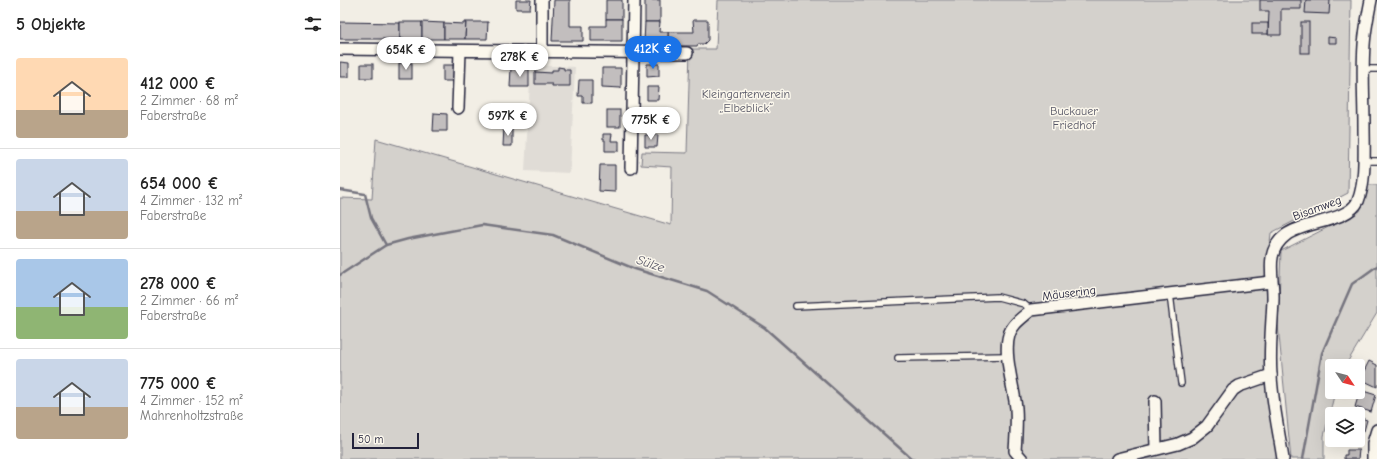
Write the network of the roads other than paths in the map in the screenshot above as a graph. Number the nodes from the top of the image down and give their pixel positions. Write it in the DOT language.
graph roads {
  1 [pos="542,0"];
  2 [pos="634,0"];
  3 [pos="1371,0"];
  4 [pos="340,49"];
  5 [pos="460,50"];
  6 [pos="542,51"];
  7 [pos="634,52"];
  8 [pos="687,53"];
  9 [pos="1364,69"];
  10 [pos="1377,69"];
  11 [pos="458,108"];
  12 [pos="1364,161"];
  13 [pos="1377,161"];
  14 [pos="631,168"];
  15 [pos="1271,282"];
  16 [pos="1170,294"];
  17 [pos="796,306"];
  18 [pos="1031,310"];
  19 [pos="1007,356"];
  20 [pos="898,358"];
  21 [pos="1271,375"];
  22 [pos="1181,383"];
  23 [pos="1155,401"];
  24 [pos="1377,430"];
  25 [pos="1375,443"];
  26 [pos="1156,449"];
  27 [pos="1022,459"];
  28 [pos="1117,459"];
  29 [pos="1283,459"];
  30 [pos="1373,459"];
  1 -- 6 [label="street"];
  2 -- 7 [label="street"];
  3 -- 9 [label="street, Bisamweg"];
  4 -- 5 [label="street"];
  5 -- 6 [label="street"];
  5 -- 11 [label="street"];
  6 -- 7 [label="street"];
  7 -- 8 [label="street"];
  7 -- 14 [label="street"];
  9 -- 10 [label="lane"];
  9 -- 12 [label="street, Bisamweg"];
  12 -- 13 [label="lane"];
  12 -- 15 [label="street, Bisamweg"];
  15 -- 16 [label="street, Mäusering"];
  15 -- 21 [label="street, Bisamweg"];
  16 -- 18 [label="street, Mäusering"];
  16 -- 22 [label="lane"];
  17 -- 18 [label="lane"];
  18 -- 19 [label="street, Mäusering"];
  19 -- 20 [label="lane"];
  19 -- 27 [label="street, Mäusering"];
  21 -- 26 [label="street"];
  21 -- 29 [label="street, Bisamweg"];
  23 -- 26 [label="street"];
  24 -- 25 [label="street"];
  25 -- 30 [label="street"];
  26 -- 28 [label="street"];
}
